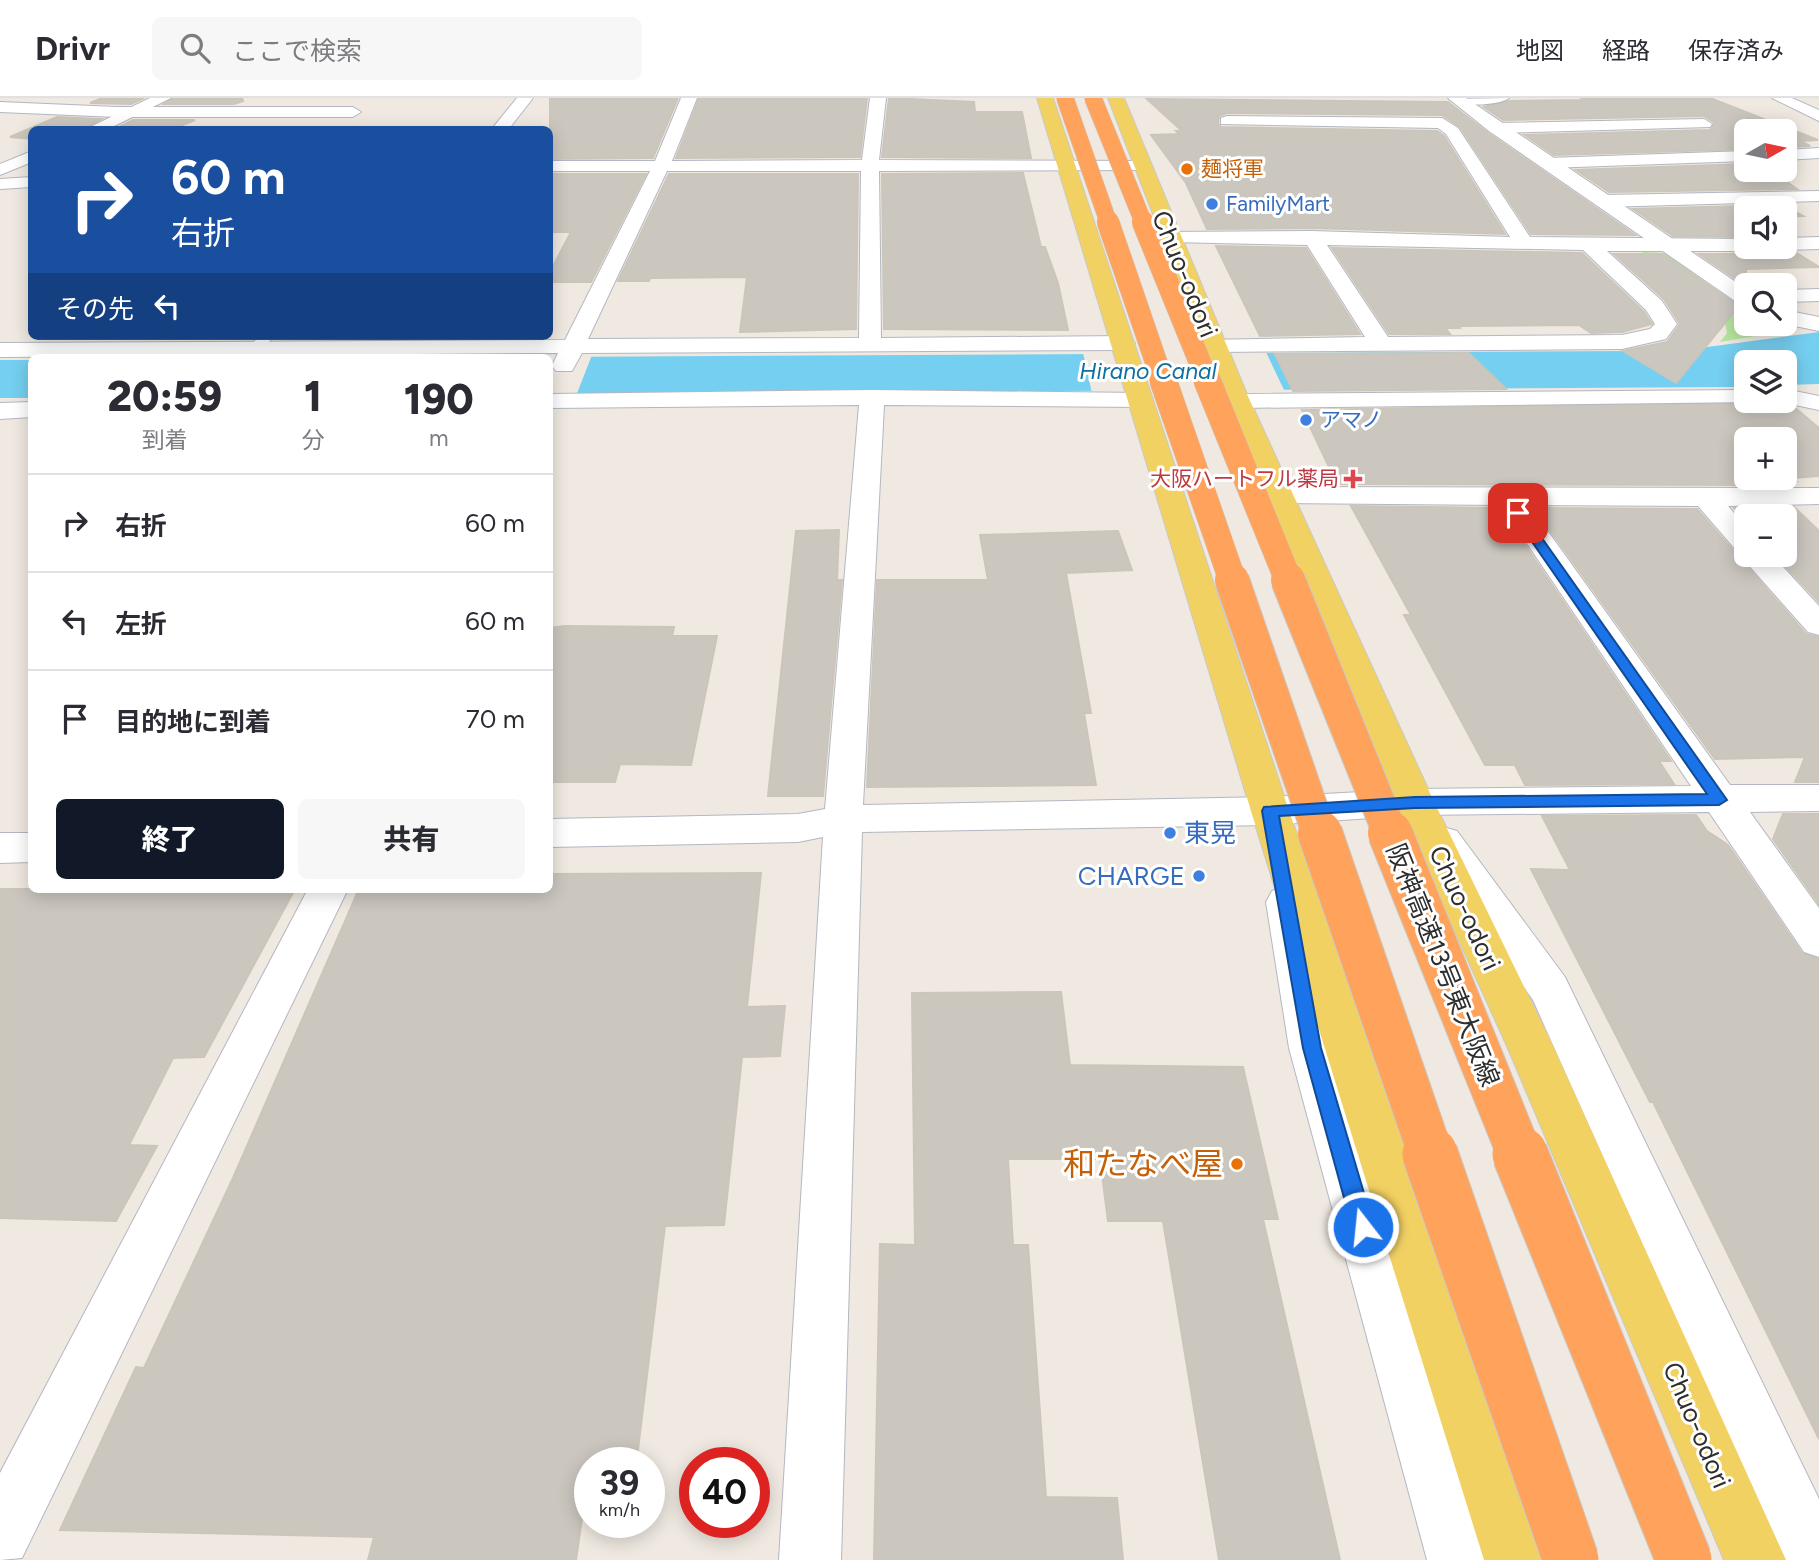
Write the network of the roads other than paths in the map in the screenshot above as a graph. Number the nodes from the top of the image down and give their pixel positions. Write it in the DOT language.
graph roads {
  1 [pos="163,98"];
  2 [pos="369,98"];
  3 [pos="525,98"];
  4 [pos="689,98"];
  5 [pos="878,98"];
  6 [pos="1045,98"];
  7 [pos="1065,98"];
  8 [pos="1093,98"];
  9 [pos="1116,98"];
  10 [pos="1456,98"];
  11 [pos="1501,98"];
  12 [pos="1780,98"];
  13 [pos="0,107"];
  14 [pos="1681,111"];
  15 [pos="132,112"];
  16 [pos="353,112"];
  17 [pos="1819,116"];
  18 [pos="1227,121"];
  19 [pos="101,126"];
  20 [pos="338,126"];
  21 [pos="502,126"];
  22 [pos="1495,128"];
  23 [pos="1715,130"];
  24 [pos="1734,142"];
  25 [pos="1819,153"];
  26 [pos="1797,154"];
  27 [pos="1734,156"];
  28 [pos="28,158"];
  29 [pos="1548,163"];
  30 [pos="1068,165"];
  31 [pos="1141,165"];
  32 [pos="553,166"];
  33 [pos="661,166"];
  34 [pos="870,166"];
  35 [pos="0,170"];
  36 [pos="1797,180"];
  37 [pos="28,182"];
  38 [pos="0,184"];
  39 [pos="1819,194"];
  40 [pos="1603,201"];
  41 [pos="1170,236"];
  42 [pos="1312,237"];
  43 [pos="1524,243"];
  44 [pos="1819,243"];
  45 [pos="1588,244"];
  46 [pos="1734,244"];
  47 [pos="1797,244"];
  48 [pos="1671,246"];
  49 [pos="1734,290"];
  50 [pos="1819,295"];
  51 [pos="1797,296"];
  52 [pos="1797,319"];
  53 [pos="1819,324"];
  54 [pos="88,342"];
  55 [pos="261,342"];
  56 [pos="870,343"];
  57 [pos="1381,344"];
  58 [pos="1126,348"];
  59 [pos="1215,349"];
  60 [pos="0,350"];
  61 [pos="571,351"];
  62 [pos="553,391"];
  63 [pos="1140,396"];
  64 [pos="1236,396"];
  65 [pos="872,397"];
  66 [pos="1734,397"];
  67 [pos="553,398"];
  68 [pos="1797,399"];
  69 [pos="1818,404"];
  70 [pos="28,409"];
  71 [pos="2,412"];
  72 [pos="1279,495"];
  73 [pos="1512,496"];
  74 [pos="1819,496"];
  75 [pos="1706,498"];
  76 [pos="1734,530"];
  77 [pos="1767,567"];
  78 [pos="1819,625"];
  79 [pos="1819,799"];
  80 [pos="1719,800"];
  81 [pos="1415,802"];
  82 [pos="1270,811"];
  83 [pos="844,819"];
  84 [pos="553,833"];
  85 [pos="28,847"];
  86 [pos="0,848"];
  87 [pos="326,893"];
  88 [pos="1819,940"];
  89 [pos="0,1536"];
  90 [pos="810,1560"];
  91 [pos="1458,1560"];
  92 [pos="1515,1560"];
  93 [pos="1571,1560"];
  94 [pos="1684,1560"];
  95 [pos="1755,1560"];
  96 [pos="1816,1560"];
  1 -- 15 [label="street"];
  2 -- 16 [label="street"];
  3 -- 21 [label="street"];
  4 -- 33 [label="street"];
  5 -- 34 [label="street"];
  6 -- 30 [label="main road"];
  7 -- 93 [label="highway, bridge"];
  8 -- 94 [label="highway, 阪神高速13号東大阪線, bridge"];
  9 -- 31 [label="main road, Chuo-odori"];
  10 -- 11 [label="street"];
  10 -- 22 [label="street"];
  12 -- 17 [label="street"];
  13 -- 15 [label="street"];
  14 -- 23 [label="street"];
  15 -- 16 [label="street"];
  15 -- 19 [label="street"];
  16 -- 20 [label="street"];
  18 -- 43 [label="street"];
  22 -- 23 [label="street"];
  22 -- 29 [label="street"];
  23 -- 24 [label="street"];
  25 -- 26 [label="street"];
  27 -- 29 [label="street"];
  28 -- 35 [label="street"];
  29 -- 40 [label="street"];
  30 -- 31 [label="street"];
  30 -- 34 [label="street"];
  30 -- 58 [label="main road"];
  31 -- 41 [label="main road, Chuo-odori"];
  32 -- 33 [label="street"];
  33 -- 34 [label="street"];
  33 -- 61 [label="street"];
  34 -- 56 [label="street"];
  36 -- 39 [label="street"];
  37 -- 38 [label="street"];
  39 -- 40 [label="street"];
  40 -- 48 [label="street"];
  41 -- 42 [label="street"];
  41 -- 59 [label="main road, Chuo-odori"];
  42 -- 43 [label="street"];
  42 -- 57 [label="street"];
  43 -- 45 [label="street"];
  44 -- 47 [label="street"];
  45 -- 48 [label="street"];
  45 -- 57 [label="street"];
  46 -- 48 [label="street"];
  48 -- 49 [label="street"];
  50 -- 51 [label="street"];
  52 -- 53 [label="street"];
  54 -- 55 [label="street"];
  54 -- 60 [label="street"];
  55 -- 61 [label="street"];
  56 -- 58 [label="street"];
  56 -- 61 [label="street"];
  57 -- 59 [label="street"];
  58 -- 63 [label="main road"];
  59 -- 64 [label="main road, Chuo-odori"];
  61 -- 62 [label="street"];
  63 -- 65 [label="street"];
  63 -- 82 [label="main road"];
  64 -- 66 [label="street"];
  64 -- 72 [label="main road, Chuo-odori"];
  65 -- 67 [label="street"];
  65 -- 83 [label="street"];
  68 -- 69 [label="street"];
  70 -- 71 [label="street"];
  72 -- 73 [label="street"];
  72 -- 81 [label="main road, Chuo-odori"];
  73 -- 75 [label="street"];
  73 -- 80 [label="street"];
  74 -- 75 [label="street"];
  75 -- 76 [label="street"];
  77 -- 78 [label="street"];
  79 -- 80 [label="street"];
  80 -- 81 [label="street"];
  80 -- 88 [label="street"];
  81 -- 82 [label="street"];
  81 -- 95 [label="main road, Chuo-odori"];
  81 -- 96 [label="street"];
  82 -- 83 [label="street"];
  82 -- 91 [label="street"];
  82 -- 92 [label="main road"];
  83 -- 84 [label="street"];
  83 -- 90 [label="street"];
  85 -- 86 [label="street"];
  87 -- 89 [label="street"];
}
